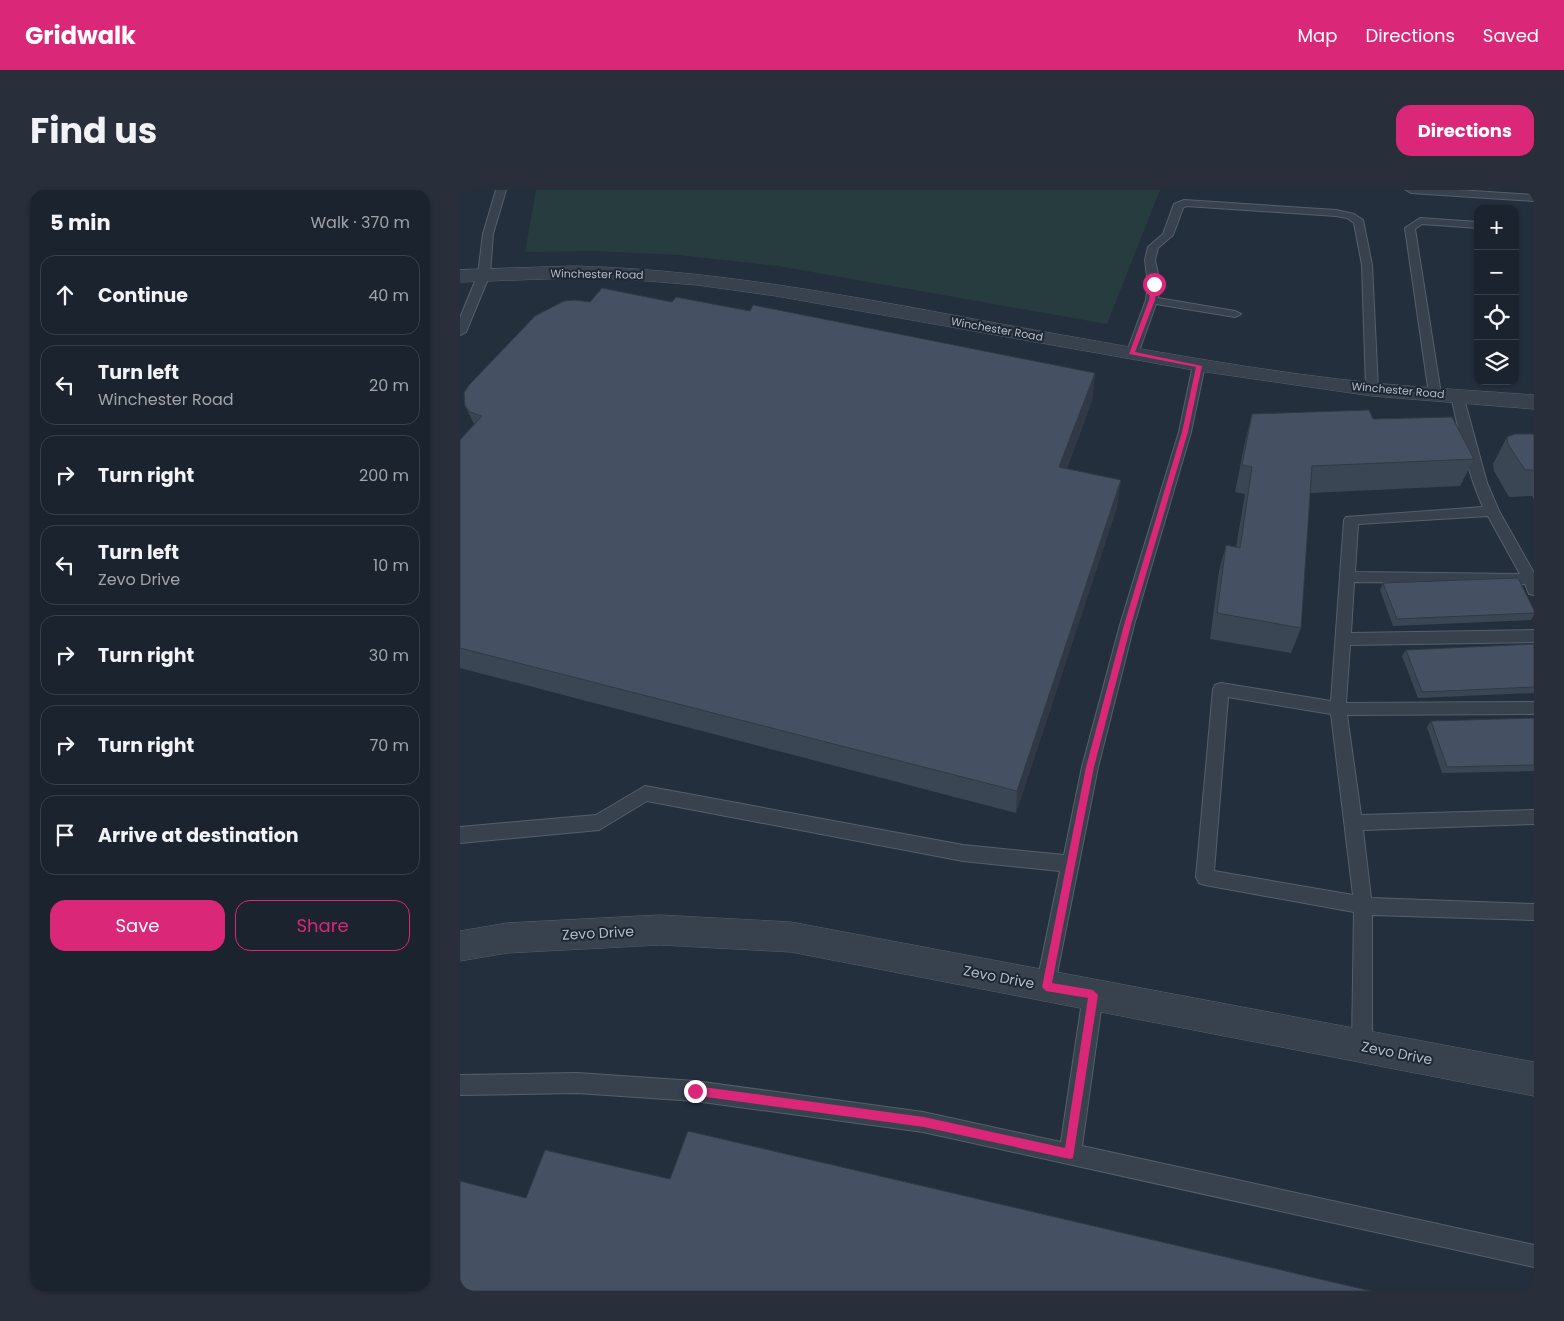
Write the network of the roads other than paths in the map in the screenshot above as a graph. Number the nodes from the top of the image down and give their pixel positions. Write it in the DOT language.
graph roads {
  1 [pos="501,190"];
  2 [pos="1411,190"];
  3 [pos="1485,193"];
  4 [pos="1534,198"];
  5 [pos="1474,225"];
  6 [pos="484,274"];
  7 [pos="460,276"];
  8 [pos="1152,300"];
  9 [pos="1234,314"];
  10 [pos="460,333"];
  11 [pos="1132,354"];
  12 [pos="1199,366"];
  13 [pos="1372,389"];
  14 [pos="1436,394"];
  15 [pos="1457,396"];
  16 [pos="1534,402"];
  17 [pos="1492,511"];
  18 [pos="1347,577"];
  19 [pos="1533,583"];
  20 [pos="1534,636"];
  21 [pos="1343,639"];
  22 [pos="1534,708"];
  23 [pos="1338,709"];
  24 [pos="1534,817"];
  25 [pos="1354,823"];
  26 [pos="460,835"];
  27 [pos="1071,864"];
  28 [pos="1363,905"];
  29 [pos="1534,912"];
  30 [pos="460,946"];
  31 [pos="1046,987"];
  32 [pos="1093,995"];
  33 [pos="1362,1046"];
  34 [pos="1534,1079"];
  35 [pos="460,1085"];
  36 [pos="1070,1154"];
  37 [pos="1534,1256"];
  1 -- 6 [label="lane"];
  2 -- 3 [label="lane"];
  3 -- 4 [label="lane"];
  5 -- 14 [label="lane"];
  6 -- 7 [label="street, Winchester Road"];
  6 -- 10 [label="lane"];
  6 -- 11 [label="street, Winchester Road"];
  8 -- 9 [label="lane"];
  8 -- 11 [label="lane"];
  8 -- 13 [label="lane"];
  11 -- 12 [label="street, Winchester Road"];
  12 -- 13 [label="street, Winchester Road"];
  12 -- 27 [label="lane"];
  13 -- 14 [label="street, Winchester Road"];
  14 -- 15 [label="street, Winchester Road"];
  15 -- 16 [label="street, Winchester Road"];
  15 -- 17 [label="lane"];
  17 -- 18 [label="lane"];
  17 -- 19 [label="lane"];
  18 -- 19 [label="lane"];
  18 -- 21 [label="lane"];
  20 -- 21 [label="lane"];
  21 -- 23 [label="lane"];
  22 -- 23 [label="lane"];
  23 -- 25 [label="lane"];
  23 -- 28 [label="lane"];
  24 -- 25 [label="lane"];
  25 -- 28 [label="lane"];
  26 -- 27 [label="lane"];
  27 -- 31 [label="lane"];
  28 -- 29 [label="lane"];
  28 -- 33 [label="lane"];
  30 -- 31 [label="street, Zevo Drive"];
  31 -- 32 [label="street, Zevo Drive"];
  32 -- 33 [label="street, Zevo Drive"];
  32 -- 36 [label="lane"];
  33 -- 34 [label="street, Zevo Drive"];
  35 -- 36 [label="lane"];
  36 -- 37 [label="lane"];
}
